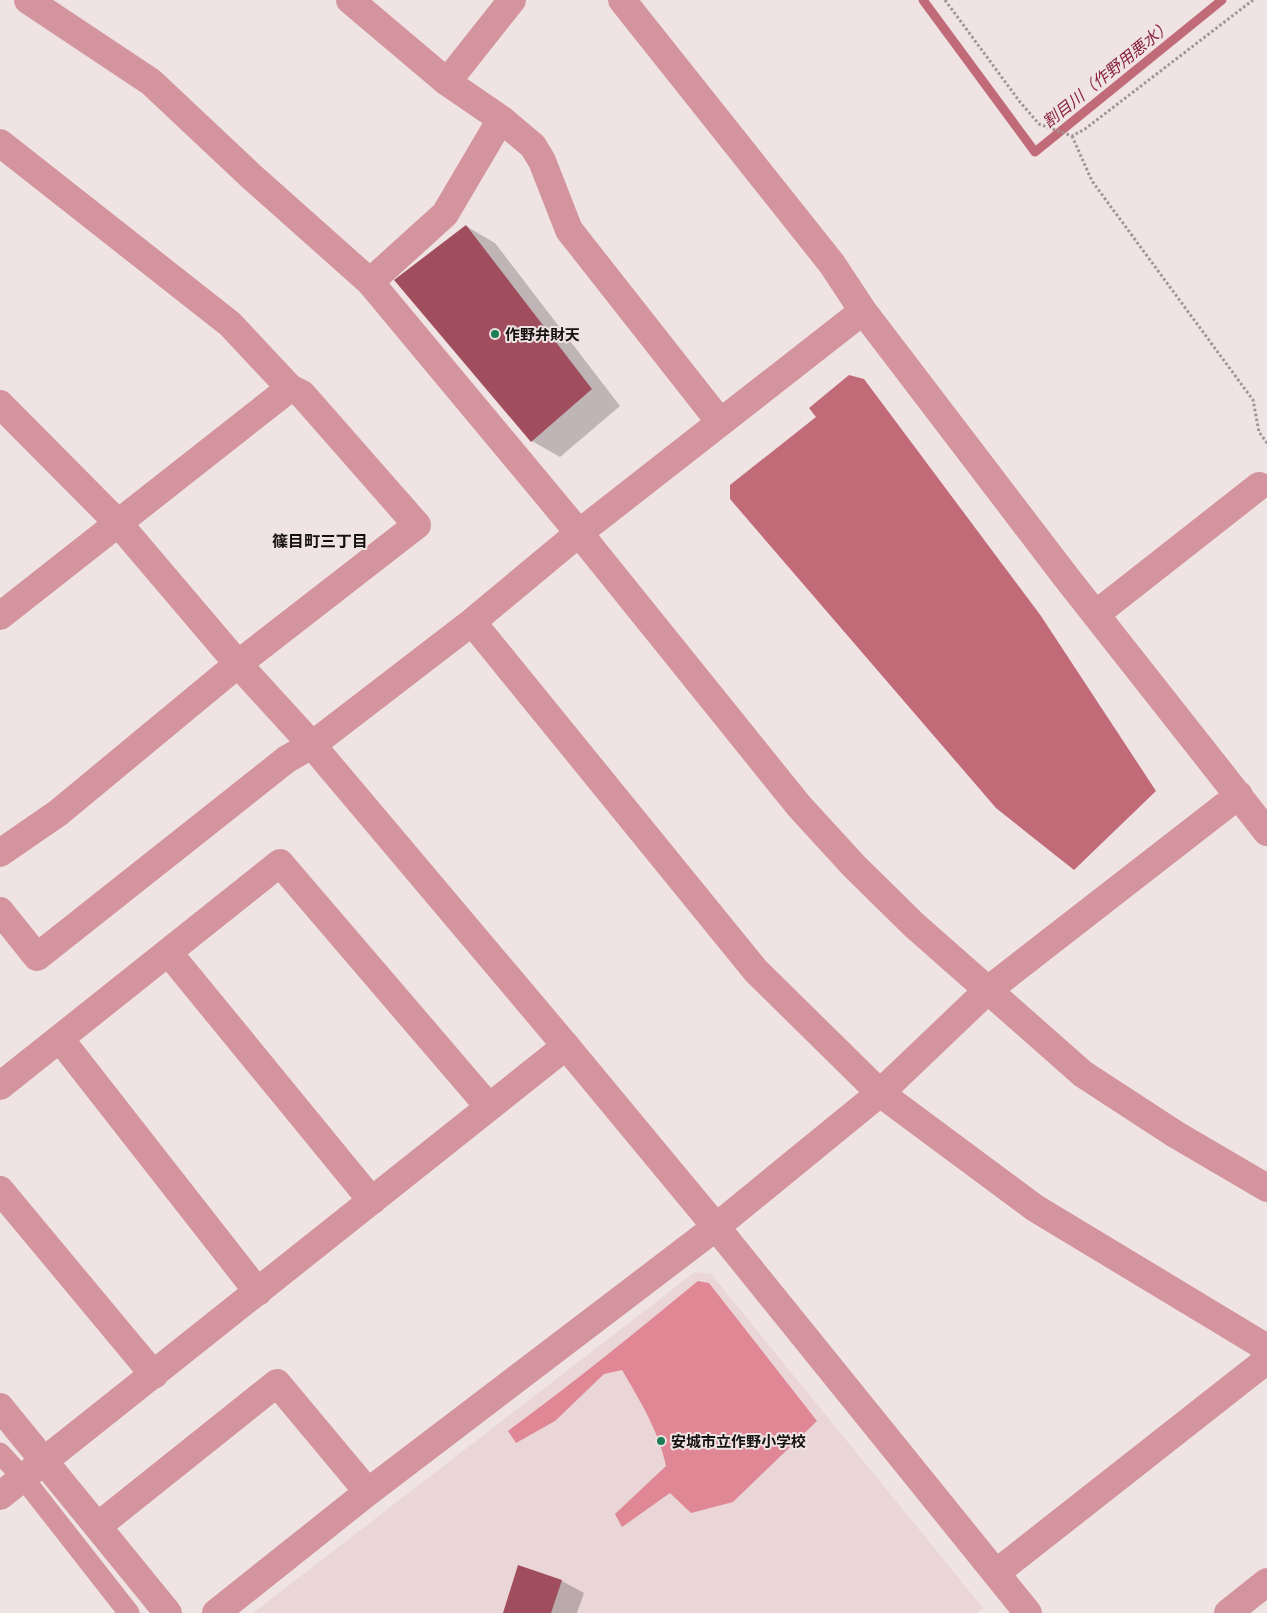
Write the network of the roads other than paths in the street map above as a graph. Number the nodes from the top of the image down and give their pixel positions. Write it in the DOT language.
graph roads {
  1 [pos="28,0"];
  2 [pos="350,0"];
  3 [pos="512,0"];
  4 [pos="622,0"];
  5 [pos="447,82"];
  6 [pos="502,119"];
  7 [pos="0,143"];
  8 [pos="370,282"];
  9 [pos="863,311"];
  10 [pos="290,388"];
  11 [pos="0,404"];
  12 [pos="720,422"];
  13 [pos="1259,486"];
  14 [pos="119,524"];
  15 [pos="578,533"];
  16 [pos="1096,614"];
  17 [pos="0,616"];
  18 [pos="472,622"];
  19 [pos="238,664"];
  20 [pos="312,746"];
  21 [pos="1239,795"];
  22 [pos="1267,832"];
  23 [pos="0,853"];
  24 [pos="0,911"];
  25 [pos="168,952"];
  26 [pos="988,990"];
  27 [pos="60,1039"];
  28 [pos="566,1046"];
  29 [pos="0,1086"];
  30 [pos="880,1093"];
  31 [pos="489,1107"];
  32 [pos="1267,1188"];
  33 [pos="0,1190"];
  34 [pos="372,1201"];
  35 [pos="716,1227"];
  36 [pos="258,1292"];
  37 [pos="1267,1348"];
  38 [pos="1267,1360"];
  39 [pos="154,1375"];
  40 [pos="0,1407"];
  41 [pos="0,1453"];
  42 [pos="46,1462"];
  43 [pos="24,1479"];
  44 [pos="368,1492"];
  45 [pos="0,1496"];
  46 [pos="98,1526"];
  47 [pos="996,1573"];
  48 [pos="1267,1582"];
  49 [pos="129,1613"];
  50 [pos="168,1613"];
  51 [pos="216,1613"];
  52 [pos="1028,1613"];
  53 [pos="1228,1613"];
  1 -- 8 [label="street"];
  2 -- 5 [label="street"];
  3 -- 5 [label="street"];
  4 -- 9 [label="street"];
  5 -- 6 [label="street"];
  6 -- 8 [label="street"];
  6 -- 12 [label="street"];
  7 -- 10 [label="street"];
  8 -- 15 [label="street"];
  9 -- 12 [label="street"];
  9 -- 16 [label="street"];
  10 -- 14 [label="street"];
  10 -- 19 [label="street"];
  11 -- 14 [label="street"];
  12 -- 15 [label="street"];
  13 -- 16 [label="street"];
  14 -- 17 [label="street"];
  14 -- 19 [label="street"];
  15 -- 18 [label="street"];
  15 -- 26 [label="street"];
  16 -- 21 [label="street"];
  18 -- 20 [label="street"];
  18 -- 30 [label="street"];
  19 -- 20 [label="street"];
  19 -- 23 [label="street"];
  20 -- 24 [label="street"];
  20 -- 28 [label="street"];
  21 -- 22 [label="street"];
  21 -- 26 [label="street"];
  25 -- 27 [label="street"];
  25 -- 31 [label="street"];
  25 -- 34 [label="street"];
  26 -- 30 [label="street"];
  26 -- 32 [label="street"];
  27 -- 29 [label="street"];
  27 -- 36 [label="street"];
  28 -- 31 [label="street"];
  28 -- 35 [label="street"];
  30 -- 35 [label="street"];
  30 -- 37 [label="street"];
  31 -- 34 [label="street"];
  33 -- 39 [label="street"];
  34 -- 36 [label="street"];
  35 -- 44 [label="street"];
  35 -- 47 [label="street"];
  36 -- 39 [label="street"];
  38 -- 47 [label="street"];
  39 -- 42 [label="street"];
  40 -- 42 [label="street"];
  41 -- 43 [label="street"];
  42 -- 43 [label="street"];
  42 -- 46 [label="street"];
  43 -- 45 [label="street"];
  43 -- 49 [label="street"];
  44 -- 46 [label="street"];
  44 -- 51 [label="street"];
  46 -- 50 [label="street"];
  47 -- 52 [label="street"];
  48 -- 53 [label="street"];
}
